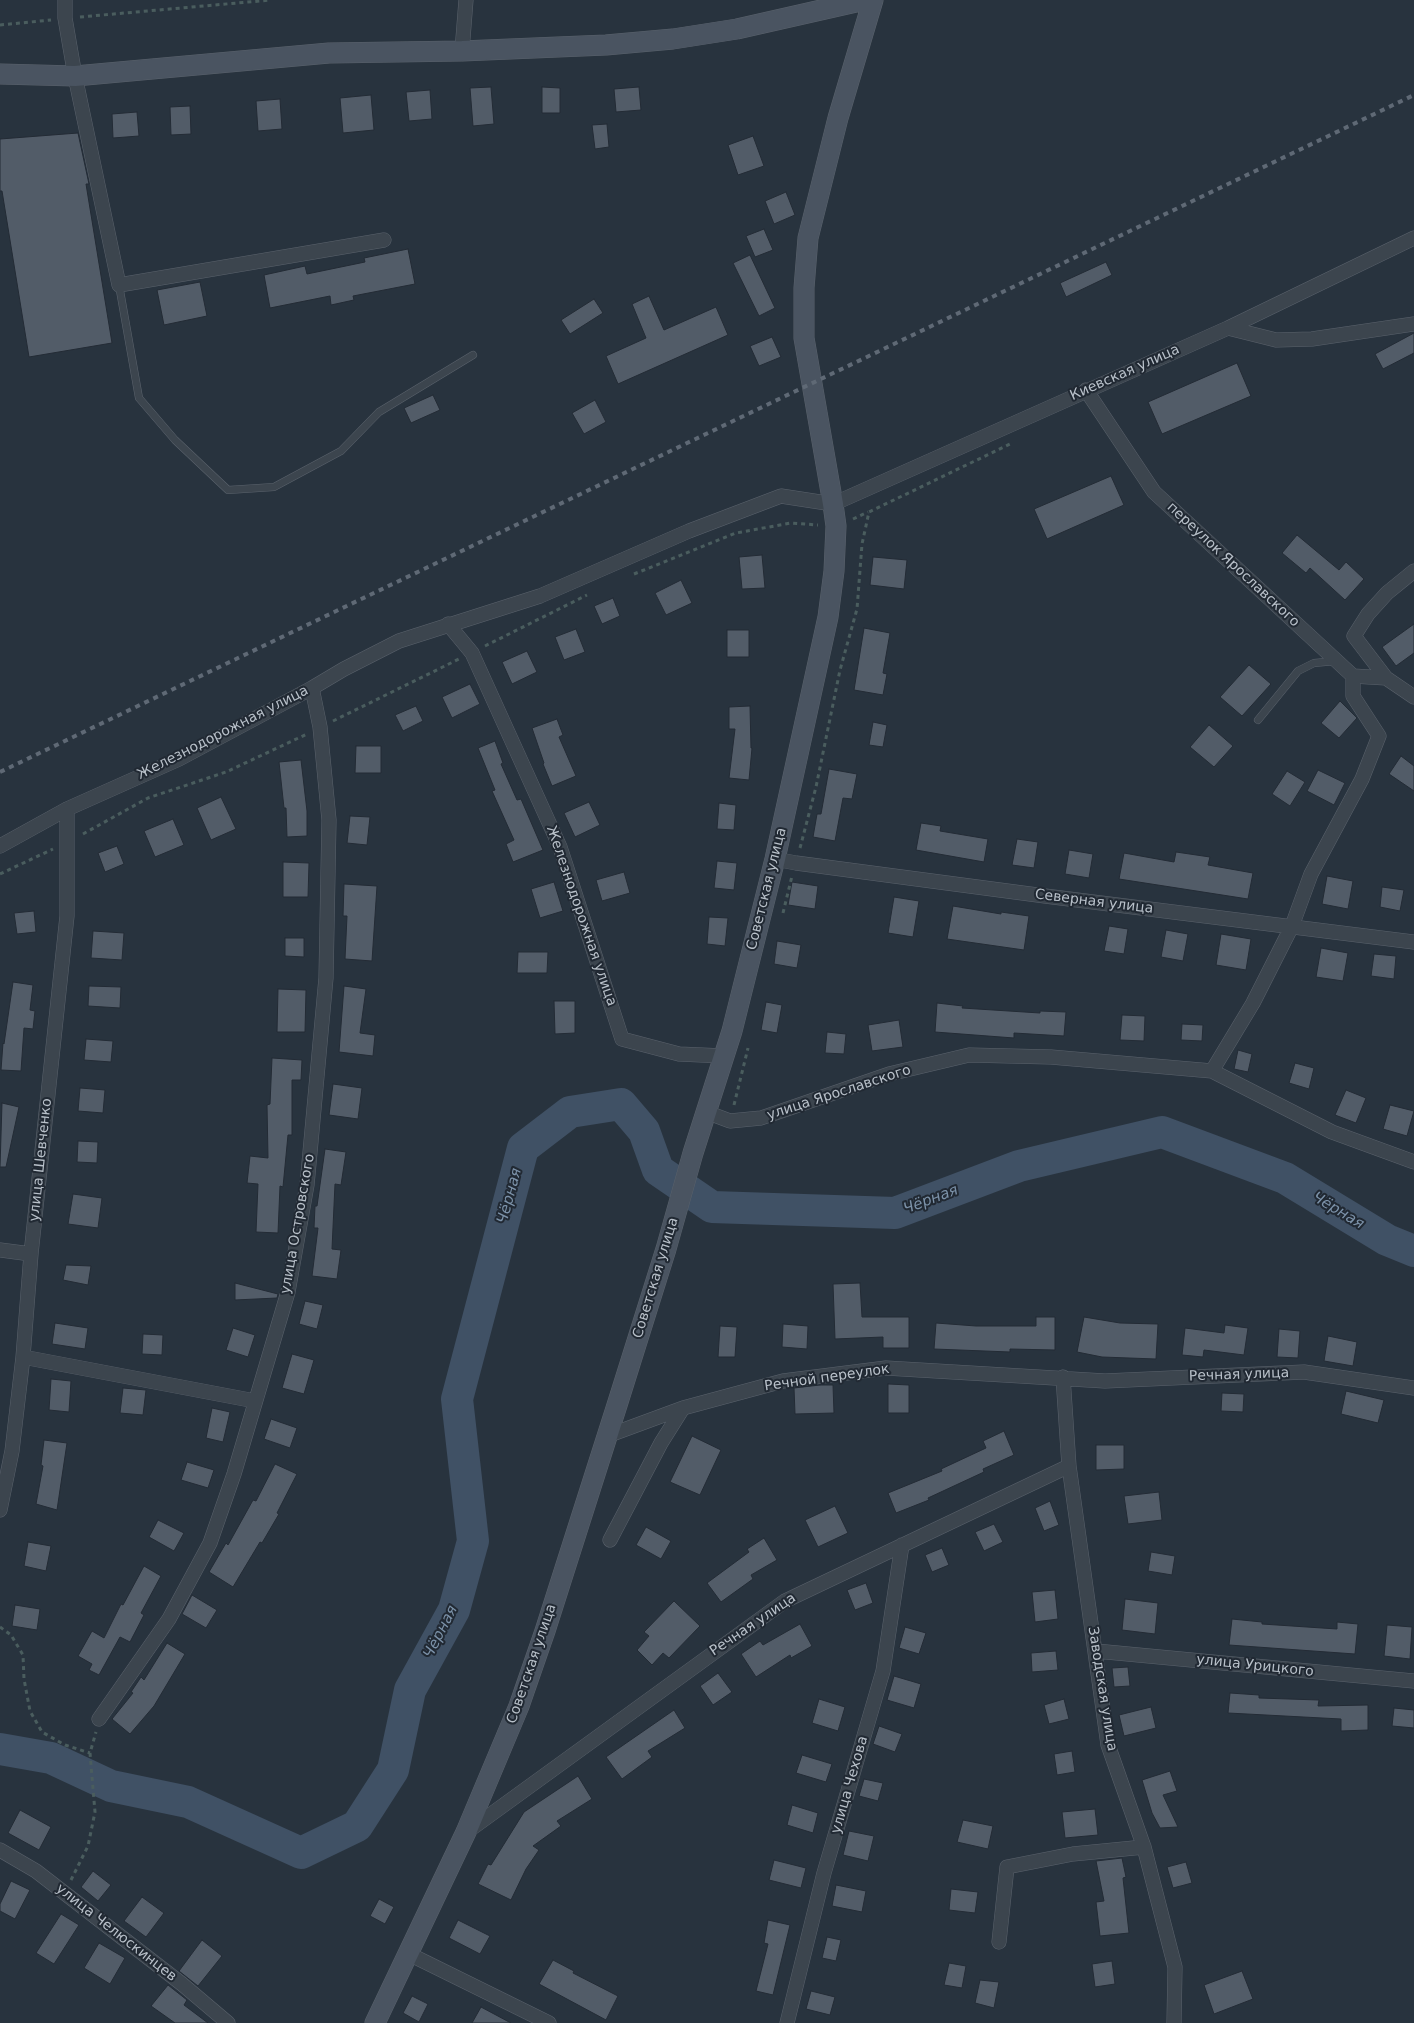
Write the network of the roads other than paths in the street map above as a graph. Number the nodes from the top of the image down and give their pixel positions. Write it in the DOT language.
graph roads {
  1 [pos="65,0"];
  2 [pos="466,0"];
  3 [pos="865,0"];
  4 [pos="873,0"];
  5 [pos="462,51"];
  6 [pos="0,74"];
  7 [pos="75,76"];
  8 [pos="1414,238"];
  9 [pos="384,240"];
  10 [pos="119,285"];
  11 [pos="1414,324"];
  12 [pos="1228,328"];
  13 [pos="473,355"];
  14 [pos="1086,390"];
  15 [pos="833,504"];
  16 [pos="1414,571"];
  17 [pos="448,624"];
  18 [pos="1337,661"];
  19 [pos="1353,676"];
  20 [pos="1386,678"];
  21 [pos="312,688"];
  22 [pos="1414,697"];
  23 [pos="1258,720"];
  24 [pos="67,809"];
  25 [pos="0,846"];
  26 [pos="775,859"];
  27 [pos="1292,926"];
  28 [pos="1414,942"];
  29 [pos="724,1056"];
  30 [pos="1212,1071"];
  31 [pos="706,1112"];
  32 [pos="1414,1162"];
  33 [pos="0,1250"];
  34 [pos="31,1254"];
  35 [pos="23,1357"];
  36 [pos="1064,1377"];
  37 [pos="1414,1388"];
  38 [pos="255,1401"];
  39 [pos="683,1408"];
  40 [pos="607,1436"];
  41 [pos="1069,1466"];
  42 [pos="0,1510"];
  43 [pos="610,1540"];
  44 [pos="902,1545"];
  45 [pos="1096,1650"];
  46 [pos="1414,1681"];
  47 [pos="99,1719"];
  48 [pos="466,1832"];
  49 [pos="1144,1847"];
  50 [pos="0,1850"];
  51 [pos="999,1942"];
  52 [pos="409,1954"];
  53 [pos="228,2023"];
  54 [pos="374,2023"];
  55 [pos="549,2023"];
  56 [pos="786,2023"];
  57 [pos="1174,2023"];
  1 -- 7 [label="street"];
  2 -- 5 [label="street"];
  3 -- 5 [label="main road"];
  4 -- 15 [label="main road, Советская улица"];
  5 -- 7 [label="main road"];
  6 -- 7 [label="main road"];
  7 -- 10 [label="street"];
  8 -- 12 [label="street, Киевская улица"];
  9 -- 10 [label="street"];
  10 -- 13 [label="lane"];
  11 -- 12 [label="street"];
  12 -- 14 [label="street, Киевская улица"];
  14 -- 15 [label="street, Киевская улица"];
  14 -- 18 [label="street, переулок Ярославского"];
  15 -- 17 [label="street, Железнодорожная улица"];
  15 -- 26 [label="main road, Советская улица"];
  16 -- 20 [label="street"];
  17 -- 21 [label="street, Железнодорожная улица"];
  17 -- 29 [label="street, Железнодорожная улица"];
  18 -- 19 [label="street, переулок Ярославского"];
  18 -- 23 [label="lane"];
  19 -- 20 [label="street"];
  19 -- 27 [label="street"];
  20 -- 22 [label="street"];
  21 -- 24 [label="street, Железнодорожная улица"];
  21 -- 38 [label="street, улица Островского"];
  24 -- 25 [label="street, Железнодорожная улица"];
  24 -- 34 [label="street, улица Шевченко"];
  26 -- 27 [label="street, Северная улица"];
  26 -- 29 [label="main road, Советская улица"];
  27 -- 28 [label="street, Северная улица"];
  27 -- 30 [label="street"];
  29 -- 31 [label="main road, Советская улица"];
  30 -- 31 [label="street, улица Ярославского"];
  30 -- 32 [label="street, улица Ярославского"];
  31 -- 40 [label="main road, Советская улица"];
  33 -- 34 [label="street"];
  34 -- 35 [label="street, улица Шевченко"];
  35 -- 38 [label="street"];
  35 -- 42 [label="street, улица Шевченко"];
  36 -- 37 [label="street, Речная улица"];
  36 -- 39 [label="street, Речной переулок"];
  36 -- 41 [label="street, Заводская улица"];
  38 -- 47 [label="street, улица Островского"];
  39 -- 40 [label="street, Речной переулок"];
  39 -- 43 [label="street"];
  40 -- 48 [label="main road, Советская улица"];
  41 -- 44 [label="street, Речная улица"];
  41 -- 45 [label="street, Заводская улица"];
  44 -- 48 [label="street, Речная улица"];
  44 -- 56 [label="street, улица Чехова"];
  45 -- 46 [label="street, улица Урицкого"];
  45 -- 49 [label="street, Заводская улица"];
  48 -- 52 [label="main road, Советская улица"];
  49 -- 51 [label="street"];
  49 -- 57 [label="street, Заводская улица"];
  50 -- 53 [label="street, улица Челюскинцев"];
  52 -- 54 [label="main road, Советская улица"];
  52 -- 55 [label="street"];
}
